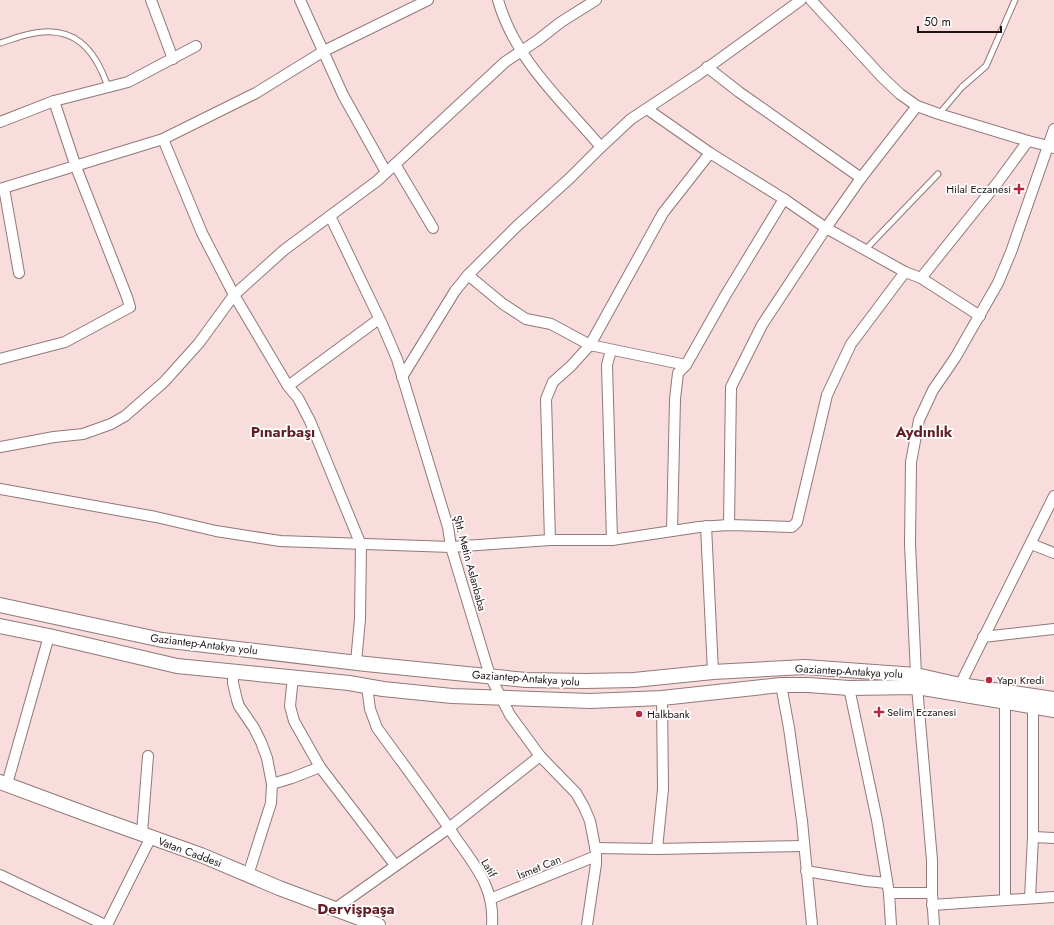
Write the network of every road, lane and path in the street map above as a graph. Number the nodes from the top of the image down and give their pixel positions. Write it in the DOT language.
graph roads {
  1 [pos="151,0"];
  2 [pos="300,0"];
  3 [pos="428,0"];
  4 [pos="498,0"];
  5 [pos="596,0"];
  6 [pos="801,0"];
  7 [pos="1016,0"];
  8 [pos="818,2"];
  9 [pos="0,43"];
  10 [pos="196,46"];
  11 [pos="324,51"];
  12 [pos="521,51"];
  13 [pos="173,59"];
  14 [pos="708,67"];
  15 [pos="108,87"];
  16 [pos="54,101"];
  17 [pos="917,106"];
  18 [pos="647,110"];
  19 [pos="939,114"];
  20 [pos="0,122"];
  21 [pos="1054,129"];
  22 [pos="163,139"];
  23 [pos="1028,141"];
  24 [pos="601,146"];
  25 [pos="1051,147"];
  26 [pos="710,153"];
  27 [pos="395,164"];
  28 [pos="76,167"];
  29 [pos="386,172"];
  30 [pos="938,174"];
  31 [pos="861,178"];
  32 [pos="2,189"];
  33 [pos="784,199"];
  34 [pos="330,216"];
  35 [pos="433,228"];
  36 [pos="826,228"];
  37 [pos="865,250"];
  38 [pos="905,272"];
  39 [pos="19,273"];
  40 [pos="468,275"];
  41 [pos="921,278"];
  42 [pos="234,295"];
  43 [pos="980,316"];
  44 [pos="379,319"];
  45 [pos="590,345"];
  46 [pos="611,350"];
  47 [pos="0,359"];
  48 [pos="686,365"];
  49 [pos="402,377"];
  50 [pos="288,386"];
  51 [pos="0,447"];
  52 [pos="0,489"];
  53 [pos="1054,496"];
  54 [pos="729,525"];
  55 [pos="706,526"];
  56 [pos="672,531"];
  57 [pos="550,540"];
  58 [pos="612,540"];
  59 [pos="1030,544"];
  60 [pos="361,545"];
  61 [pos="451,547"];
  62 [pos="1054,553"];
  63 [pos="0,605"];
  64 [pos="0,626"];
  65 [pos="1054,628"];
  66 [pos="49,636"];
  67 [pos="983,637"];
  68 [pos="356,662"];
  69 [pos="233,672"];
  70 [pos="713,672"];
  71 [pos="490,676"];
  72 [pos="292,677"];
  73 [pos="917,681"];
  74 [pos="781,685"];
  75 [pos="960,685"];
  76 [pos="367,686"];
  77 [pos="849,688"];
  78 [pos="502,698"];
  79 [pos="662,698"];
  80 [pos="1054,699"];
  81 [pos="1006,703"];
  82 [pos="1034,706"];
  83 [pos="1054,710"];
  84 [pos="148,756"];
  85 [pos="540,756"];
  86 [pos="320,767"];
  87 [pos="4,783"];
  88 [pos="272,784"];
  89 [pos="449,828"];
  90 [pos="146,835"];
  91 [pos="1033,837"];
  92 [pos="1054,838"];
  93 [pos="804,846"];
  94 [pos="657,849"];
  95 [pos="596,852"];
  96 [pos="395,865"];
  97 [pos="806,871"];
  98 [pos="0,875"];
  99 [pos="248,875"];
  100 [pos="888,888"];
  101 [pos="932,893"];
  102 [pos="1054,897"];
  103 [pos="1030,898"];
  104 [pos="1005,899"];
  105 [pos="490,900"];
  106 [pos="932,905"];
  107 [pos="336,908"];
  108 [pos="106,925"];
  109 [pos="378,925"];
  110 [pos="492,925"];
  111 [pos="588,925"];
  112 [pos="812,925"];
  113 [pos="891,925"];
  114 [pos="934,925"];
  1 -- 13 [label="street"];
  2 -- 11 [label="street"];
  3 -- 11 [label="street"];
  4 -- 12 [label="street"];
  5 -- 12 [label="street"];
  6 -- 14 [label="street"];
  7 -- 19 [label="lane"];
  8 -- 17 [label="street"];
  9 -- 15 [label="lane"];
  10 -- 13 [label="street"];
  11 -- 22 [label="street"];
  11 -- 29 [label="street"];
  12 -- 24 [label="street"];
  12 -- 27 [label="street"];
  13 -- 15 [label="street"];
  14 -- 18 [label="street"];
  14 -- 31 [label="street"];
  15 -- 16 [label="street"];
  16 -- 20 [label="street"];
  16 -- 28 [label="street"];
  17 -- 19 [label="street"];
  17 -- 31 [label="street"];
  18 -- 24 [label="street"];
  18 -- 26 [label="street"];
  19 -- 23 [label="street"];
  21 -- 25 [label="street"];
  22 -- 28 [label="street"];
  22 -- 42 [label="street"];
  23 -- 25 [label="street"];
  23 -- 41 [label="street"];
  24 -- 40 [label="street"];
  25 -- 43 [label="street"];
  26 -- 33 [label="street"];
  26 -- 45 [label="street"];
  27 -- 29 [label="street"];
  27 -- 35 [label="street"];
  28 -- 32 [label="street"];
  28 -- 47 [label="street"];
  29 -- 34 [label="street"];
  30 -- 37 [label="lane"];
  31 -- 36 [label="street"];
  32 -- 39 [label="street"];
  33 -- 36 [label="street"];
  33 -- 48 [label="street"];
  34 -- 42 [label="street"];
  34 -- 44 [label="street, Şht. Metin Aslanbaba"];
  36 -- 37 [label="street"];
  36 -- 54 [label="street"];
  37 -- 38 [label="street"];
  38 -- 41 [label="street"];
  38 -- 54 [label="street"];
  40 -- 45 [label="street"];
  40 -- 49 [label="street"];
  41 -- 43 [label="street"];
  42 -- 50 [label="street"];
  42 -- 51 [label="street"];
  43 -- 73 [label="street"];
  44 -- 49 [label="street, Şht. Metin Aslanbaba"];
  44 -- 50 [label="street"];
  45 -- 46 [label="street"];
  45 -- 57 [label="street"];
  46 -- 48 [label="street"];
  46 -- 58 [label="street"];
  48 -- 56 [label="street"];
  49 -- 61 [label="street, Şht. Metin Aslanbaba"];
  50 -- 60 [label="street"];
  52 -- 60 [label="street"];
  53 -- 59 [label="street"];
  54 -- 55 [label="street"];
  55 -- 56 [label="street"];
  55 -- 70 [label="street"];
  56 -- 58 [label="street"];
  57 -- 58 [label="street"];
  57 -- 61 [label="street"];
  59 -- 62 [label="street"];
  59 -- 67 [label="street"];
  60 -- 61 [label="street"];
  60 -- 68 [label="street"];
  61 -- 71 [label="street, Şht. Metin Aslanbaba"];
  63 -- 68 [label="main road, Gaziantep-Antakya yolu"];
  64 -- 66 [label="main road, Gaziantep-Antakya yolu"];
  65 -- 67 [label="street"];
  66 -- 69 [label="main road, Gaziantep-Antakya yolu"];
  66 -- 87 [label="street"];
  67 -- 75 [label="street"];
  68 -- 71 [label="main road, Gaziantep-Antakya yolu"];
  69 -- 72 [label="main road, Gaziantep-Antakya yolu"];
  69 -- 88 [label="street"];
  70 -- 71 [label="main road, Gaziantep-Antakya yolu"];
  70 -- 73 [label="main road, Gaziantep-Antakya yolu"];
  71 -- 78 [label="street, Şht. Metin Aslanbaba"];
  72 -- 76 [label="main road, Gaziantep-Antakya yolu"];
  72 -- 86 [label="street"];
  73 -- 75 [label="main road, Gaziantep-Antakya yolu"];
  73 -- 77 [label="main road, Gaziantep-Antakya yolu"];
  73 -- 81 [label="main road, Gaziantep-Antakya yolu"];
  73 -- 101 [label="street"];
  74 -- 77 [label="main road, Gaziantep-Antakya yolu"];
  74 -- 79 [label="main road, Gaziantep-Antakya yolu"];
  74 -- 93 [label="street"];
  75 -- 80 [label="main road, Gaziantep-Antakya yolu"];
  76 -- 78 [label="main road, Gaziantep-Antakya yolu"];
  76 -- 89 [label="street, Latif"];
  77 -- 100 [label="street"];
  78 -- 79 [label="main road, Gaziantep-Antakya yolu"];
  78 -- 85 [label="street, Şht. Metin Aslanbaba"];
  79 -- 94 [label="street"];
  81 -- 82 [label="main road, Gaziantep-Antakya yolu"];
  81 -- 104 [label="street"];
  82 -- 83 [label="main road, Gaziantep-Antakya yolu"];
  82 -- 91 [label="street"];
  84 -- 90 [label="street"];
  85 -- 89 [label="street"];
  85 -- 95 [label="street, Şht. Metin Aslanbaba"];
  86 -- 88 [label="street"];
  86 -- 96 [label="street"];
  87 -- 90 [label="main road, Vatan Caddesi"];
  88 -- 99 [label="street"];
  89 -- 96 [label="street"];
  89 -- 105 [label="street, Latif"];
  90 -- 99 [label="main road, Vatan Caddesi"];
  90 -- 108 [label="street"];
  91 -- 92 [label="street"];
  91 -- 103 [label="street"];
  93 -- 94 [label="street"];
  93 -- 97 [label="street"];
  94 -- 95 [label="street"];
  95 -- 105 [label="street, İsmet Can"];
  95 -- 111 [label="street, Şht. Metin Aslanbaba"];
  96 -- 107 [label="street"];
  97 -- 100 [label="street"];
  97 -- 112 [label="street"];
  98 -- 108 [label="street"];
  99 -- 107 [label="main road, Vatan Caddesi"];
  100 -- 101 [label="street"];
  100 -- 113 [label="street"];
  101 -- 106 [label="street"];
  102 -- 103 [label="street"];
  103 -- 104 [label="street"];
  104 -- 106 [label="street"];
  105 -- 110 [label="street, Latif"];
  106 -- 114 [label="street"];
  107 -- 109 [label="main road, Vatan Caddesi"];
}
